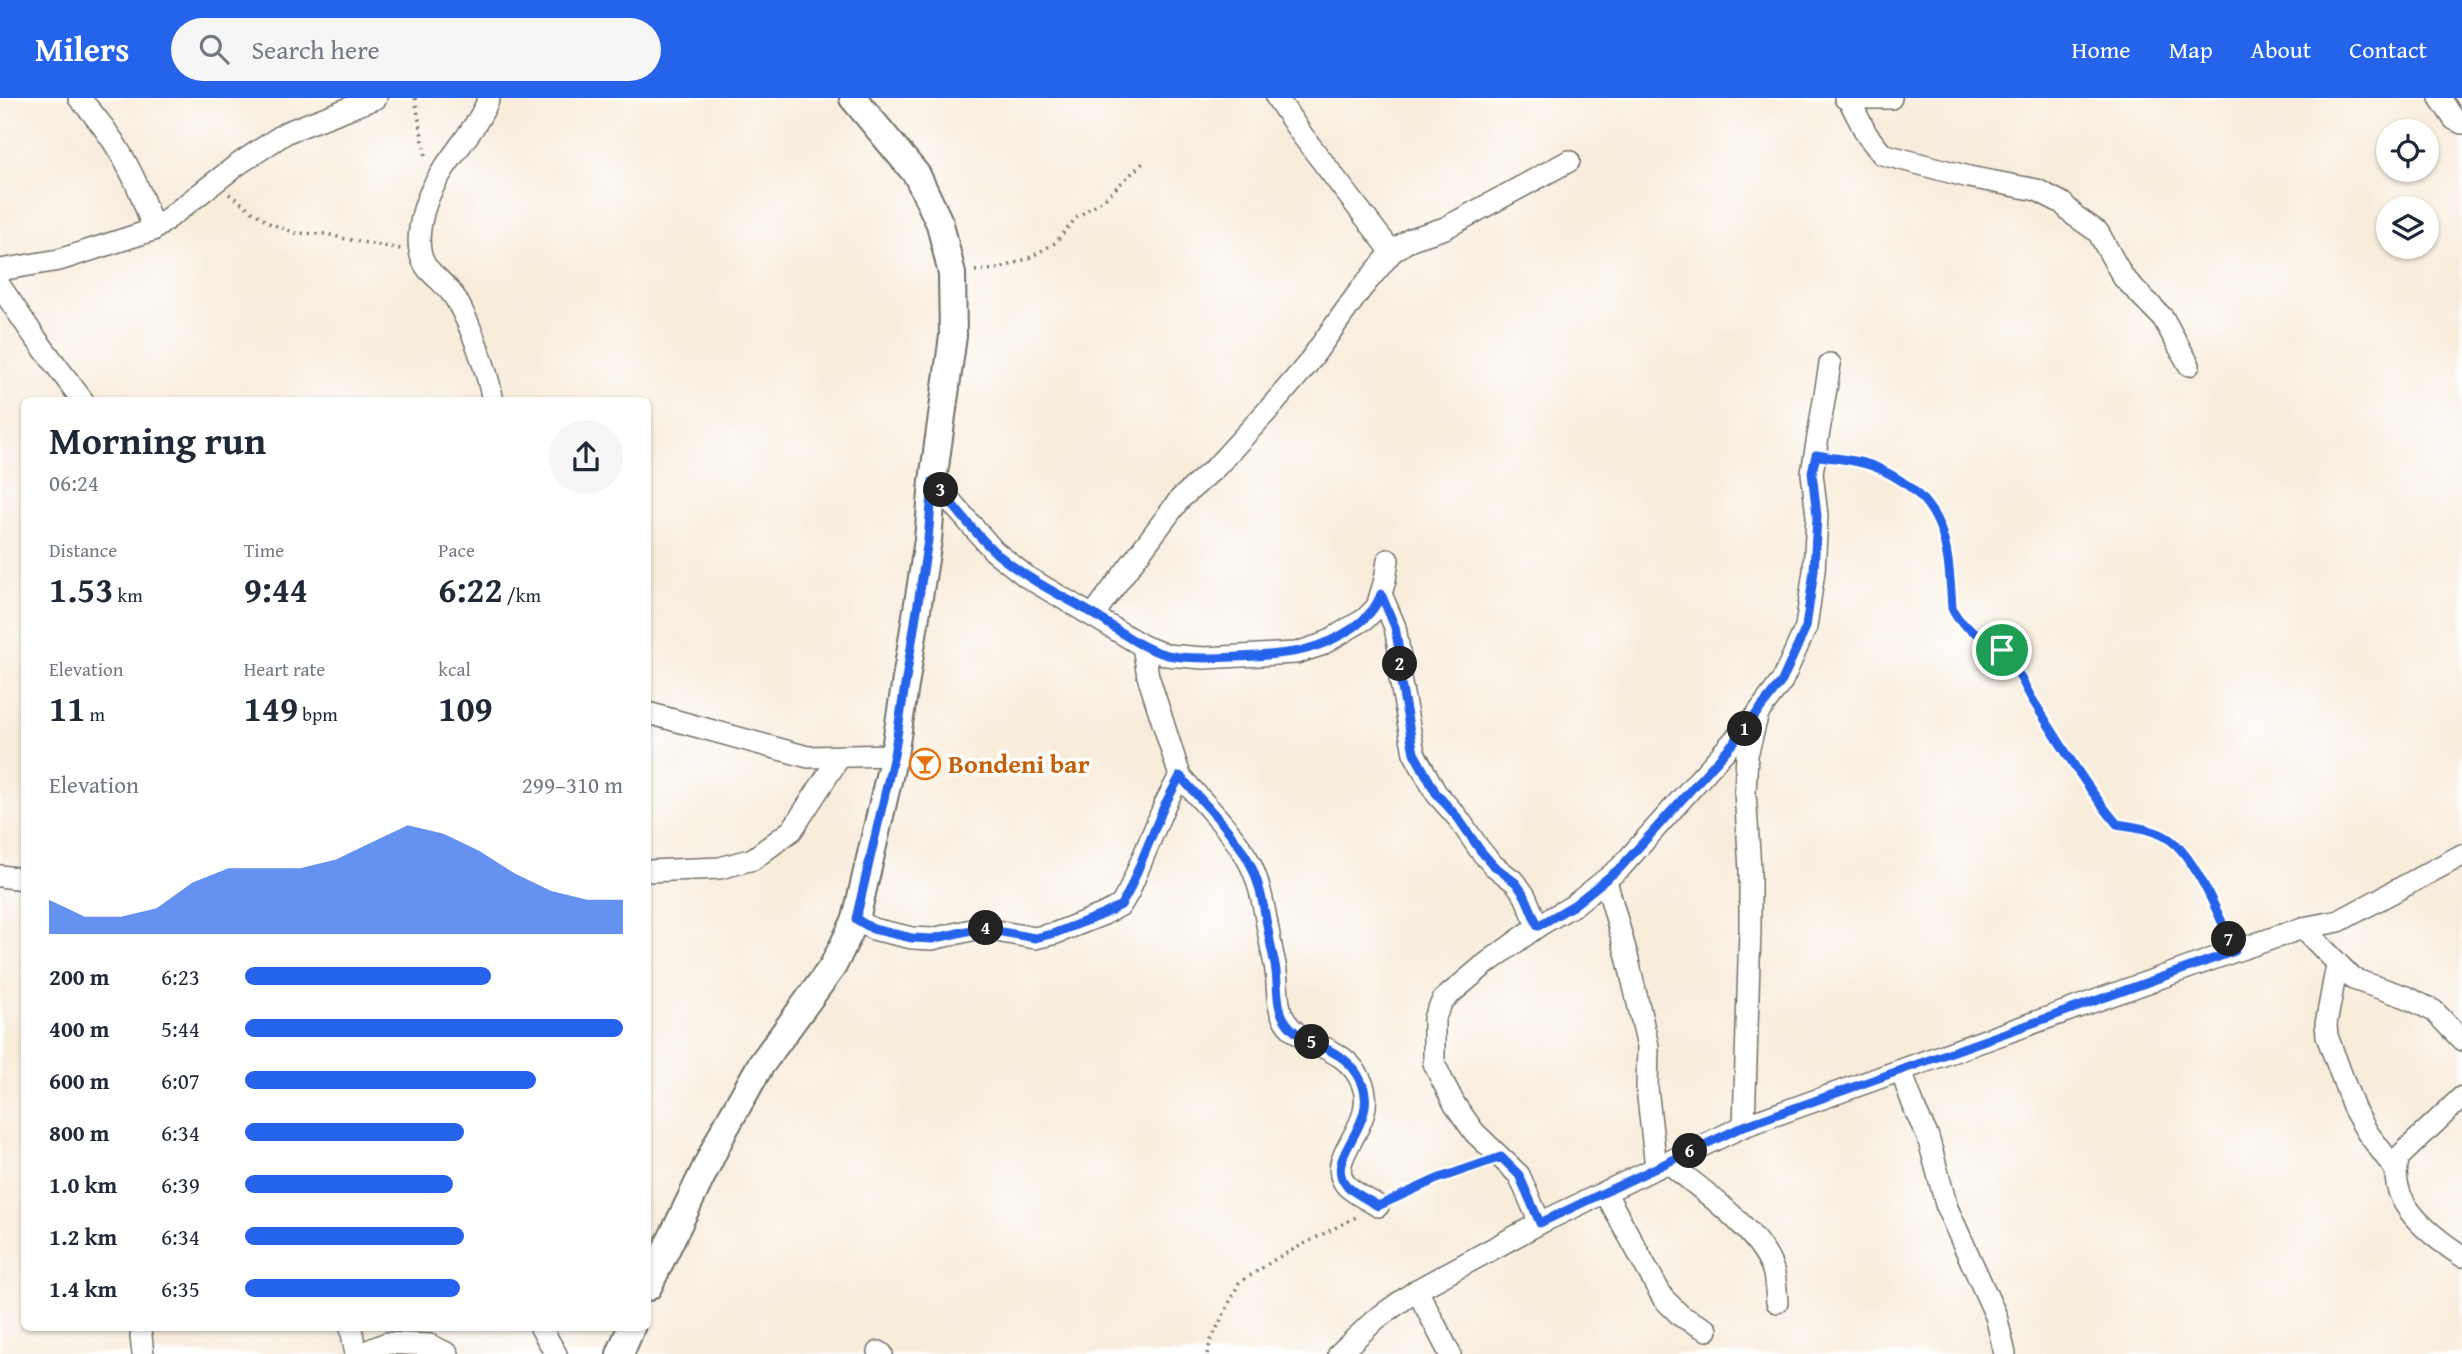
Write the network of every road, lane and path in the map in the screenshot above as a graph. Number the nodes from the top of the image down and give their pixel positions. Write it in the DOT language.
graph roads {
  1 [pos="79,98"];
  2 [pos="376,98"];
  3 [pos="415,98"];
  4 [pos="489,98"];
  5 [pos="853,98"];
  6 [pos="1277,98"];
  7 [pos="1891,98"];
  8 [pos="2440,98"];
  9 [pos="1847,99"];
  10 [pos="2462,123"];
  11 [pos="1569,161"];
  12 [pos="1143,163"];
  13 [pos="215,183"];
  14 [pos="427,200"];
  15 [pos="153,230"];
  16 [pos="1392,252"];
  17 [pos="420,254"];
  18 [pos="0,270"];
  19 [pos="952,274"];
  20 [pos="0,286"];
  21 [pos="1830,365"];
  22 [pos="2189,365"];
  23 [pos="80,397"];
  24 [pos="492,397"];
  25 [pos="1816,455"];
  26 [pos="933,481"];
  27 [pos="1388,560"];
  28 [pos="1381,594"];
  29 [pos="1094,615"];
  30 [pos="1143,646"];
  31 [pos="1758,713"];
  32 [pos="651,714"];
  33 [pos="894,755"];
  34 [pos="839,758"];
  35 [pos="1180,776"];
  36 [pos="2462,855"];
  37 [pos="651,871"];
  38 [pos="0,876"];
  39 [pos="21,879"];
  40 [pos="1606,881"];
  41 [pos="856,919"];
  42 [pos="1538,926"];
  43 [pos="2303,928"];
  44 [pos="2235,951"];
  45 [pos="2337,965"];
  46 [pos="2462,1040"];
  47 [pos="1901,1071"];
  48 [pos="2462,1097"];
  49 [pos="1744,1126"];
  50 [pos="1501,1157"];
  51 [pos="1662,1165"];
  52 [pos="2395,1169"];
  53 [pos="1605,1192"];
  54 [pos="1378,1206"];
  55 [pos="1540,1223"];
  56 [pos="2462,1256"];
  57 [pos="651,1281"];
  58 [pos="1417,1290"];
  59 [pos="1777,1302"];
  60 [pos="352,1331"];
  61 [pos="543,1331"];
  62 [pos="630,1331"];
  63 [pos="1707,1331"];
  64 [pos="1350,1351"];
  65 [pos="358,1354"];
  66 [pos="448,1354"];
  67 [pos="556,1354"];
  68 [pos="620,1354"];
  69 [pos="1207,1354"];
  70 [pos="1450,1354"];
  71 [pos="2005,1354"];
  1 -- 15 [label="street"];
  2 -- 13 [label="street"];
  3 -- 14 [label="path"];
  4 -- 14 [label="street"];
  5 -- 19 [label="street"];
  6 -- 16 [label="street"];
  7 -- 9 [label="street"];
  8 -- 10 [label="street"];
  9 -- 22 [label="street"];
  11 -- 16 [label="street"];
  12 -- 19 [label="path"];
  13 -- 15 [label="street"];
  13 -- 17 [label="path"];
  14 -- 17 [label="street"];
  15 -- 18 [label="street"];
  16 -- 29 [label="street"];
  17 -- 24 [label="street"];
  19 -- 26 [label="street"];
  20 -- 23 [label="street"];
  21 -- 25 [label="street"];
  25 -- 31 [label="street"];
  25 -- 44 [label="path"];
  26 -- 29 [label="street"];
  26 -- 33 [label="street"];
  27 -- 28 [label="street"];
  28 -- 30 [label="street"];
  28 -- 42 [label="street"];
  29 -- 30 [label="street"];
  30 -- 35 [label="street"];
  31 -- 40 [label="street"];
  31 -- 49 [label="street"];
  32 -- 34 [label="street"];
  33 -- 34 [label="street"];
  33 -- 41 [label="street"];
  34 -- 37 [label="street"];
  35 -- 41 [label="street"];
  35 -- 54 [label="street"];
  36 -- 43 [label="street"];
  38 -- 39 [label="street"];
  40 -- 42 [label="street"];
  40 -- 51 [label="street"];
  41 -- 57 [label="street"];
  42 -- 50 [label="street"];
  43 -- 44 [label="street"];
  43 -- 45 [label="street"];
  44 -- 47 [label="street"];
  45 -- 46 [label="street"];
  45 -- 52 [label="street"];
  47 -- 49 [label="street"];
  47 -- 71 [label="street"];
  48 -- 52 [label="street"];
  49 -- 51 [label="street"];
  50 -- 54 [label="path"];
  50 -- 55 [label="street"];
  51 -- 53 [label="street"];
  51 -- 59 [label="street"];
  52 -- 56 [label="street"];
  53 -- 55 [label="street"];
  53 -- 63 [label="street"];
  54 -- 69 [label="path"];
  55 -- 58 [label="street"];
  58 -- 64 [label="street"];
  58 -- 70 [label="street"];
  60 -- 65 [label="street"];
  61 -- 67 [label="street"];
  62 -- 68 [label="street"];
  65 -- 66 [label="street"];
}
